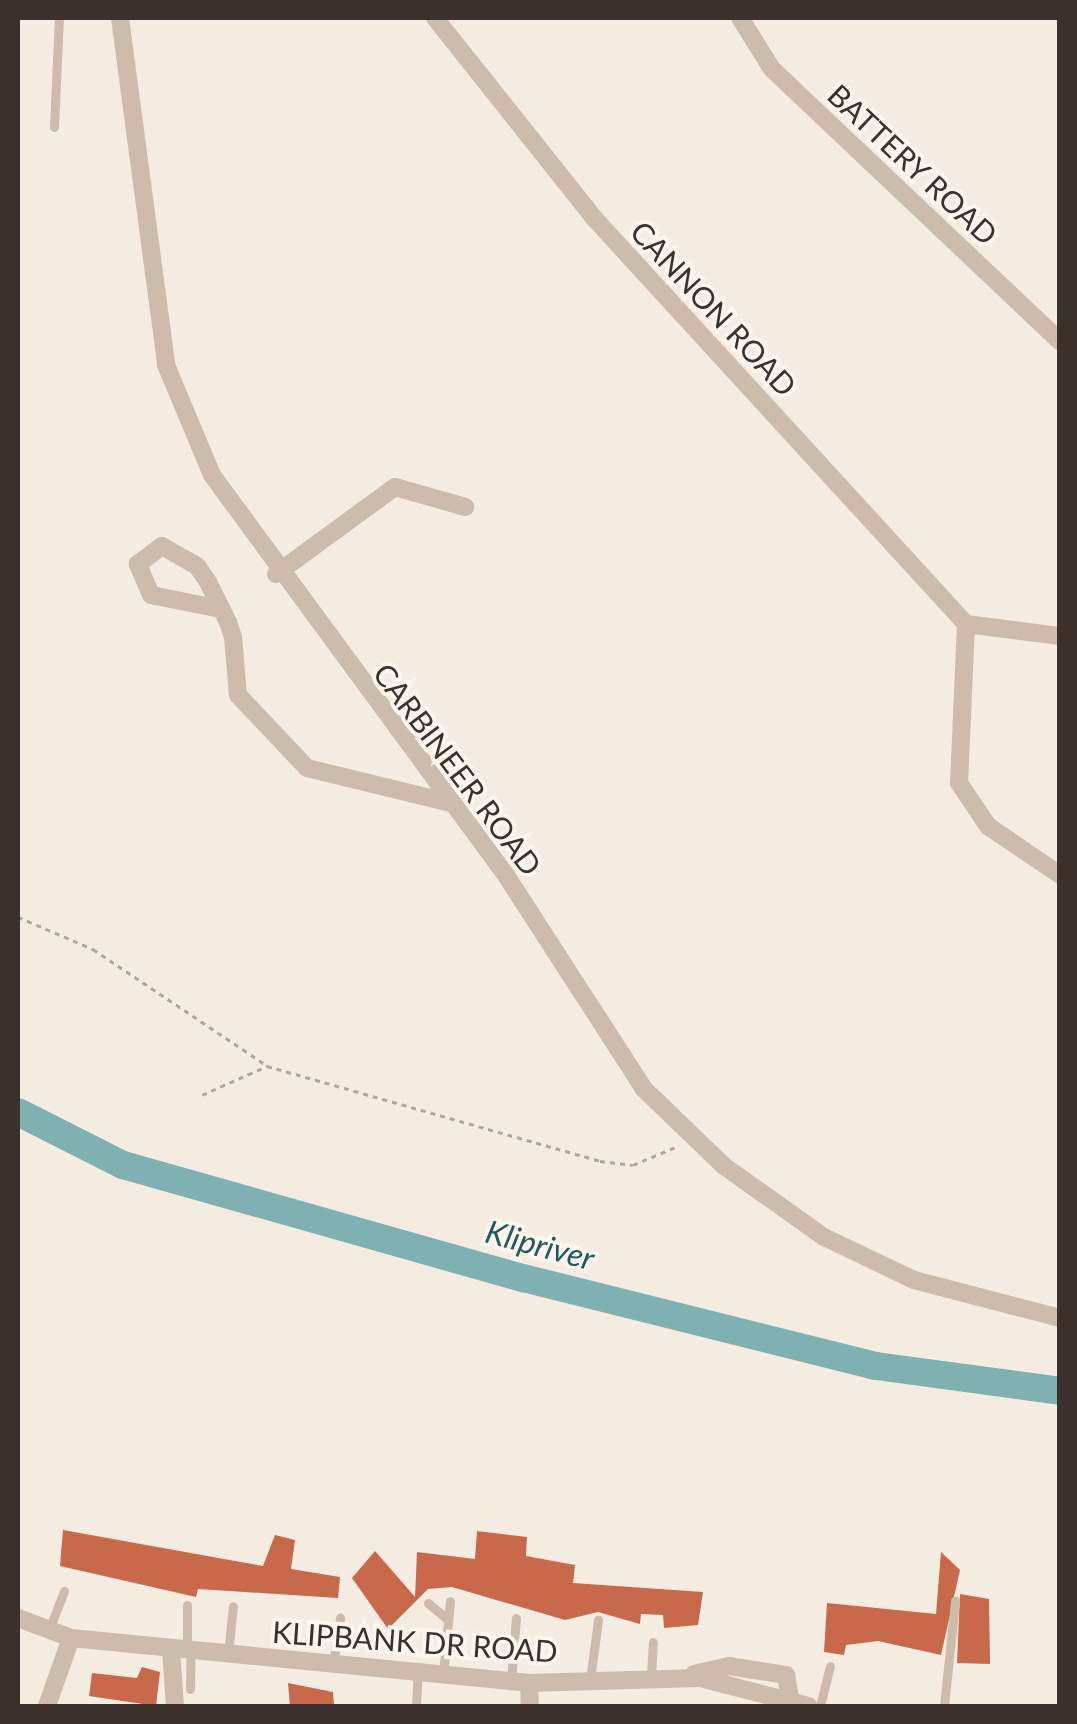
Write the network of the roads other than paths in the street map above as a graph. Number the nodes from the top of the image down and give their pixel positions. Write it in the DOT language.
graph roads {
  1 [pos="59,18"];
  2 [pos="120,18"];
  3 [pos="435,18"];
  4 [pos="740,18"];
  5 [pos="54,127"];
  6 [pos="1060,341"];
  7 [pos="466,507"];
  8 [pos="276,574"];
  9 [pos="221,608"];
  10 [pos="966,624"];
  11 [pos="1060,636"];
  12 [pos="451,803"];
  13 [pos="1060,875"];
  14 [pos="1060,1318"];
  15 [pos="64,1591"];
  16 [pos="955,1600"];
  17 [pos="450,1601"];
  18 [pos="428,1602"];
  19 [pos="186,1604"];
  20 [pos="233,1606"];
  21 [pos="18,1618"];
  22 [pos="340,1618"];
  23 [pos="516,1618"];
  24 [pos="448,1620"];
  25 [pos="598,1620"];
  26 [pos="49,1630"];
  27 [pos="71,1638"];
  28 [pos="653,1642"];
  29 [pos="183,1650"];
  30 [pos="228,1654"];
  31 [pos="334,1664"];
  32 [pos="830,1666"];
  33 [pos="418,1672"];
  34 [pos="443,1674"];
  35 [pos="651,1677"];
  36 [pos="590,1680"];
  37 [pos="520,1682"];
  38 [pos="190,1689"];
  39 [pos="799,1704"];
  40 [pos="48,1706"];
  41 [pos="176,1706"];
  42 [pos="416,1706"];
  43 [pos="530,1706"];
  44 [pos="820,1706"];
  45 [pos="944,1706"];
  1 -- 5 [label="lane"];
  2 -- 8 [label="street, CARBINEER ROAD"];
  3 -- 10 [label="street, CANNON ROAD"];
  4 -- 6 [label="street, BATTERY ROAD"];
  7 -- 8 [label="street"];
  8 -- 12 [label="street, CARBINEER ROAD"];
  9 -- 9 [label="street"];
  9 -- 12 [label="street"];
  10 -- 11 [label="street"];
  10 -- 13 [label="street"];
  12 -- 14 [label="street, CARBINEER ROAD"];
  15 -- 26 [label="lane"];
  16 -- 45 [label="lane"];
  17 -- 24 [label="lane"];
  18 -- 24 [label="lane"];
  19 -- 29 [label="lane"];
  20 -- 30 [label="lane"];
  21 -- 26 [label="street, KLIPBANK DR ROAD"];
  22 -- 31 [label="lane"];
  23 -- 37 [label="lane"];
  24 -- 34 [label="lane"];
  25 -- 36 [label="lane"];
  26 -- 27 [label="street, KLIPBANK DR ROAD"];
  27 -- 29 [label="street, KLIPBANK DR ROAD"];
  27 -- 40 [label="street"];
  28 -- 35 [label="lane"];
  29 -- 30 [label="street, KLIPBANK DR ROAD"];
  29 -- 38 [label="lane"];
  29 -- 41 [label="street"];
  30 -- 31 [label="street, KLIPBANK DR ROAD"];
  31 -- 33 [label="street, KLIPBANK DR ROAD"];
  32 -- 44 [label="lane"];
  33 -- 34 [label="street, KLIPBANK DR ROAD"];
  33 -- 42 [label="lane"];
  34 -- 37 [label="street, KLIPBANK DR ROAD"];
  35 -- 36 [label="street, KLIPBANK DR ROAD"];
  35 -- 39 [label="street, KLIPBANK DR ROAD"];
  36 -- 37 [label="street, KLIPBANK DR ROAD"];
  37 -- 43 [label="street"];
}
